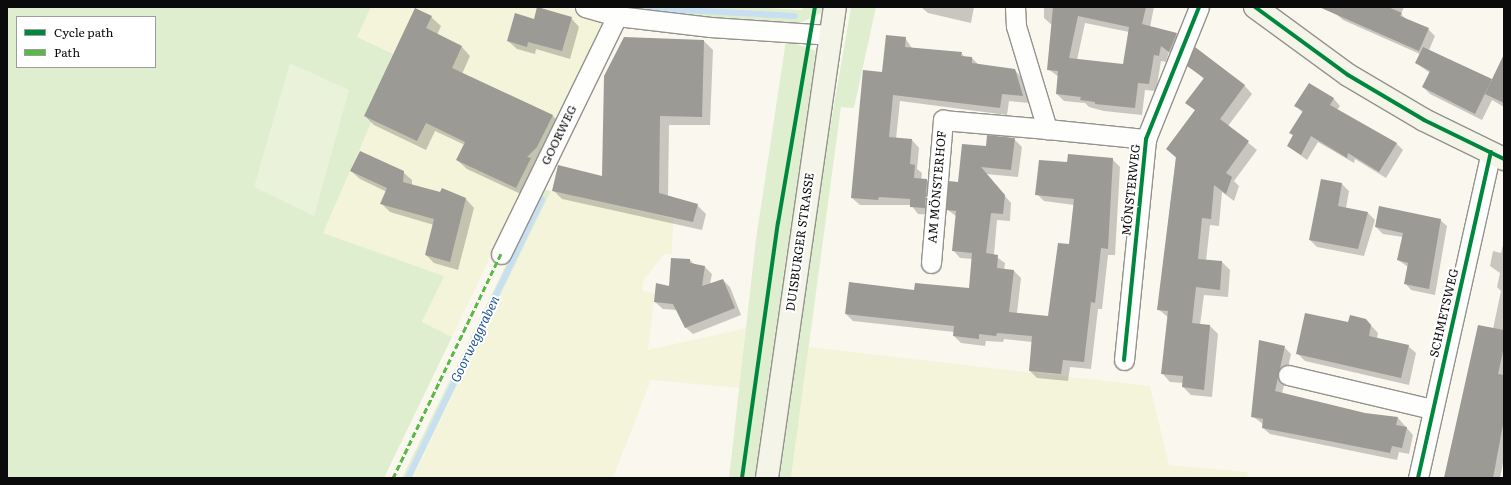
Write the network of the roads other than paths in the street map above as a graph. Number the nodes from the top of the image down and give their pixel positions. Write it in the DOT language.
graph roads {
  1 [pos="585,7"];
  2 [pos="835,7"];
  3 [pos="1015,7"];
  4 [pos="1199,7"];
  5 [pos="1255,7"];
  6 [pos="617,16"];
  7 [pos="829,36"];
  8 [pos="1047,129"];
  9 [pos="1146,139"];
  10 [pos="1498,155"];
  11 [pos="501,254"];
  12 [pos="931,263"];
  13 [pos="1124,360"];
  14 [pos="1288,375"];
  15 [pos="1432,409"];
  16 [pos="767,478"];
  17 [pos="1418,478"];
  1 -- 6 [label="street"];
  2 -- 7 [label="main road, DUISBURGER STRASSE"];
  3 -- 8 [label="street"];
  4 -- 9 [label="street, MÖNSTERWEG"];
  5 -- 10 [label="main road"];
  6 -- 7 [label="street"];
  6 -- 11 [label="street, GOORWEG"];
  7 -- 16 [label="main road, DUISBURGER STRASSE"];
  8 -- 9 [label="street, MÖNSTERWEG"];
  8 -- 12 [label="street, AM MÖNSTERHOF"];
  9 -- 13 [label="street, MÖNSTERWEG"];
  10 -- 15 [label="street, SCHMETSWEG"];
  14 -- 15 [label="street"];
  15 -- 17 [label="street, SCHMETSWEG"];
}
